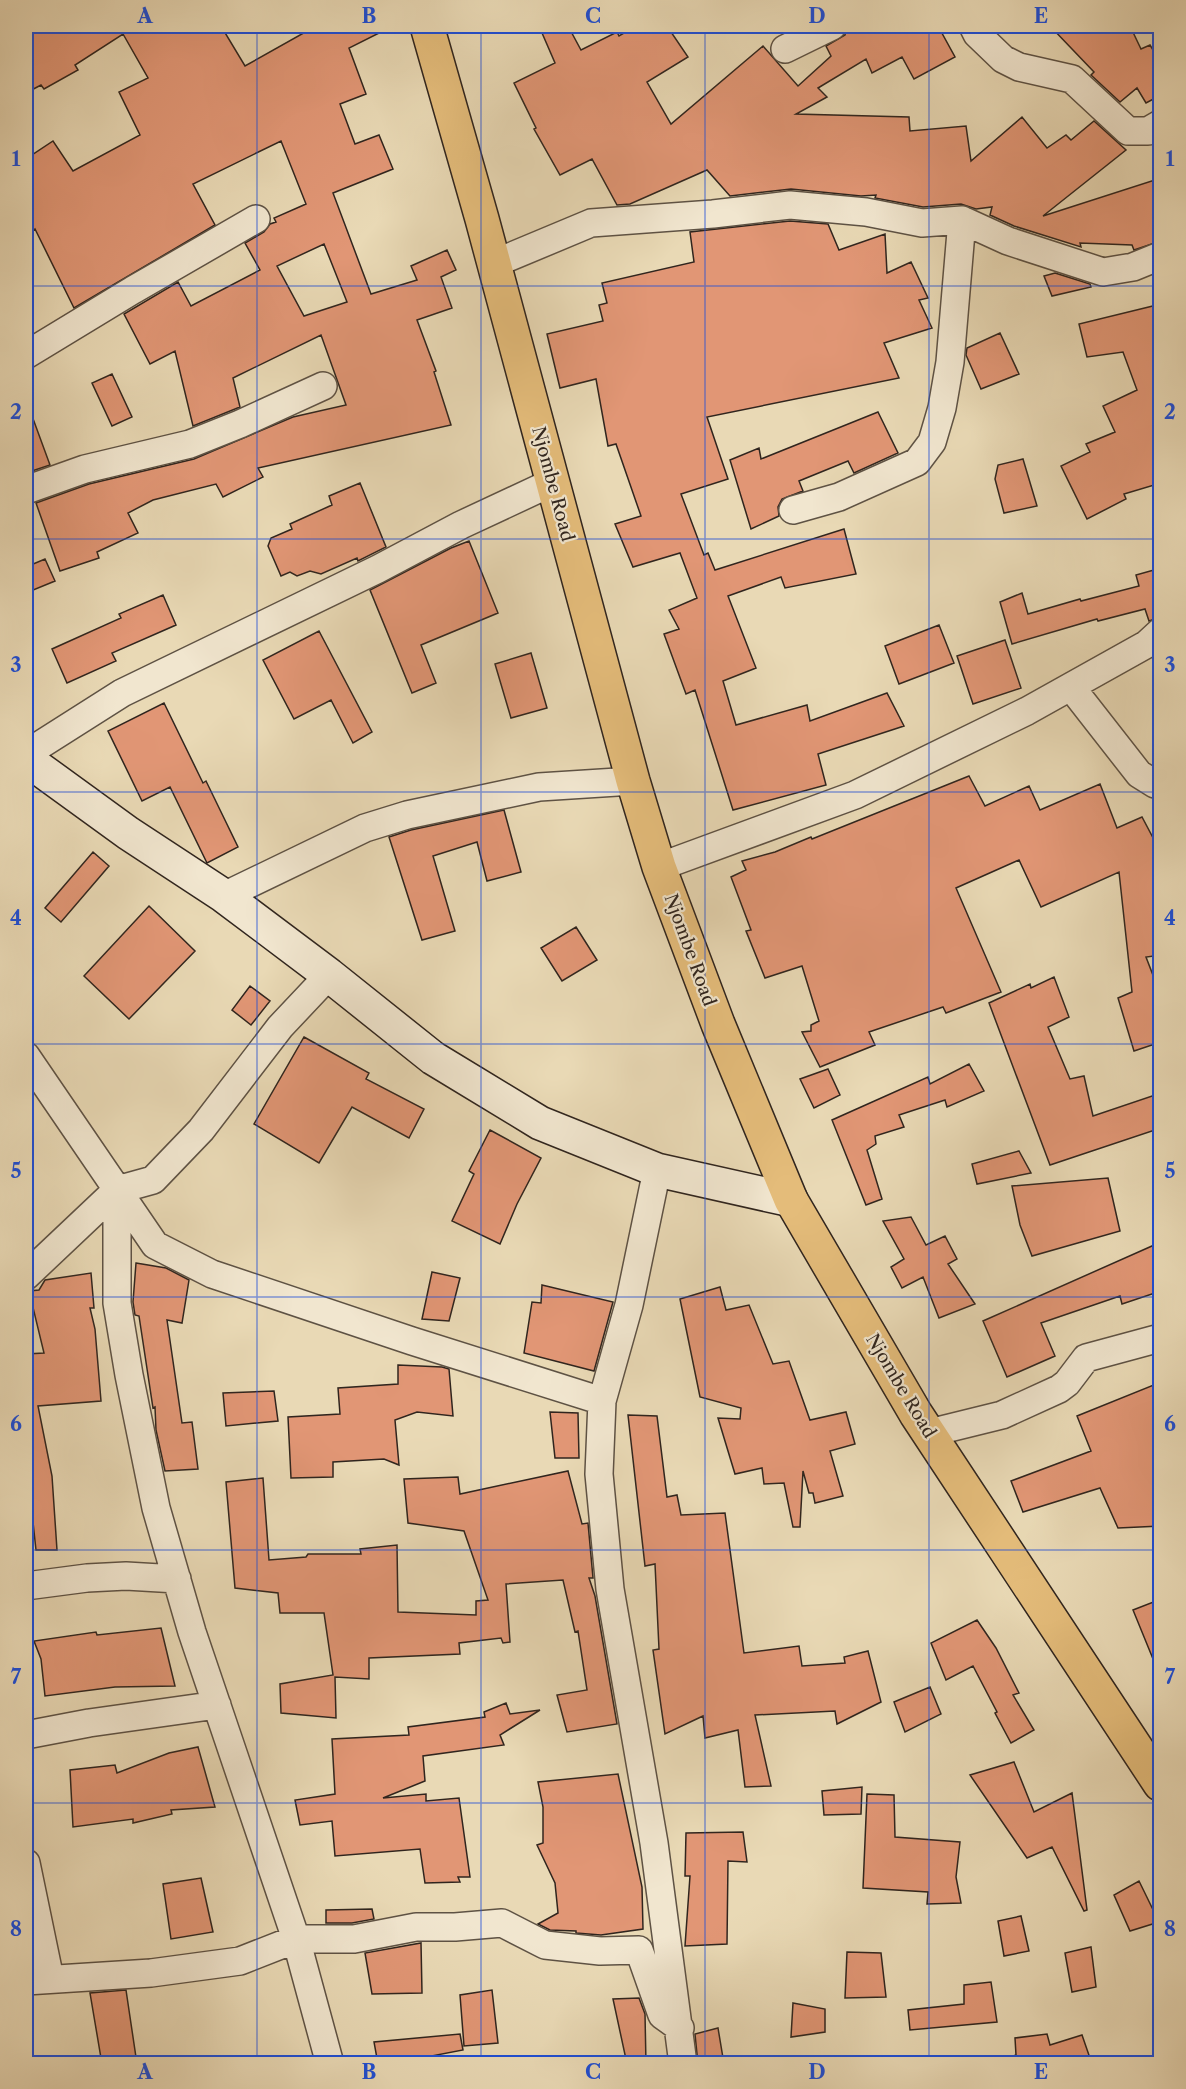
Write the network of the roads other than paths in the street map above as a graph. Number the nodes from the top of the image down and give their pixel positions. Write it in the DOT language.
graph roads {
  1 [pos="427,26"];
  2 [pos="832,26"];
  3 [pos="972,26"];
  4 [pos="785,49"];
  5 [pos="1161,124"];
  6 [pos="256,219"];
  7 [pos="962,220"];
  8 [pos="1161,256"];
  9 [pos="493,264"];
  10 [pos="26,355"];
  11 [pos="323,386"];
  12 [pos="553,483"];
  13 [pos="26,490"];
  14 [pos="793,510"];
  15 [pos="1161,632"];
  16 [pos="1071,687"];
  17 [pos="26,754"];
  18 [pos="26,759"];
  19 [pos="633,781"];
  20 [pos="1161,785"];
  21 [pos="659,867"];
  22 [pos="224,896"];
  23 [pos="329,975"];
  24 [pos="26,1056"];
  25 [pos="657,1170"];
  26 [pos="117,1190"];
  27 [pos="791,1200"];
  28 [pos="26,1276"];
  29 [pos="1161,1338"];
  30 [pos="602,1401"];
  31 [pos="929,1433"];
  32 [pos="177,1579"];
  33 [pos="26,1586"];
  34 [pos="217,1705"];
  35 [pos="26,1735"];
  36 [pos="1155,1765"];
  37 [pos="26,1863"];
  38 [pos="296,1938"];
  39 [pos="38,1980"];
  40 [pos="680,2028"];
  41 [pos="330,2064"];
  42 [pos="683,2064"];
  1 -- 9 [label="highway, Njombe Road"];
  2 -- 4 [label="street"];
  3 -- 5 [label="street"];
  6 -- 10 [label="street"];
  7 -- 8 [label="street"];
  7 -- 9 [label="street"];
  7 -- 14 [label="street"];
  9 -- 12 [label="highway, Njombe Road"];
  11 -- 13 [label="street"];
  12 -- 17 [label="street"];
  12 -- 19 [label="highway, Njombe Road"];
  15 -- 16 [label="street"];
  16 -- 20 [label="street"];
  16 -- 21 [label="street"];
  18 -- 22 [label="main road"];
  19 -- 21 [label="highway, Njombe Road"];
  19 -- 22 [label="street"];
  21 -- 27 [label="highway, Njombe Road"];
  22 -- 23 [label="main road"];
  23 -- 25 [label="main road"];
  23 -- 26 [label="street"];
  24 -- 26 [label="street"];
  25 -- 27 [label="main road"];
  25 -- 30 [label="street"];
  26 -- 28 [label="street"];
  26 -- 30 [label="street"];
  26 -- 32 [label="street"];
  27 -- 31 [label="highway, Njombe Road"];
  29 -- 31 [label="street"];
  30 -- 40 [label="street"];
  31 -- 36 [label="highway, Njombe Road"];
  32 -- 33 [label="street"];
  32 -- 34 [label="street"];
  34 -- 35 [label="street"];
  34 -- 38 [label="street"];
  37 -- 39 [label="street"];
  38 -- 39 [label="street"];
  38 -- 40 [label="street"];
  38 -- 41 [label="street"];
  40 -- 42 [label="street"];
}
